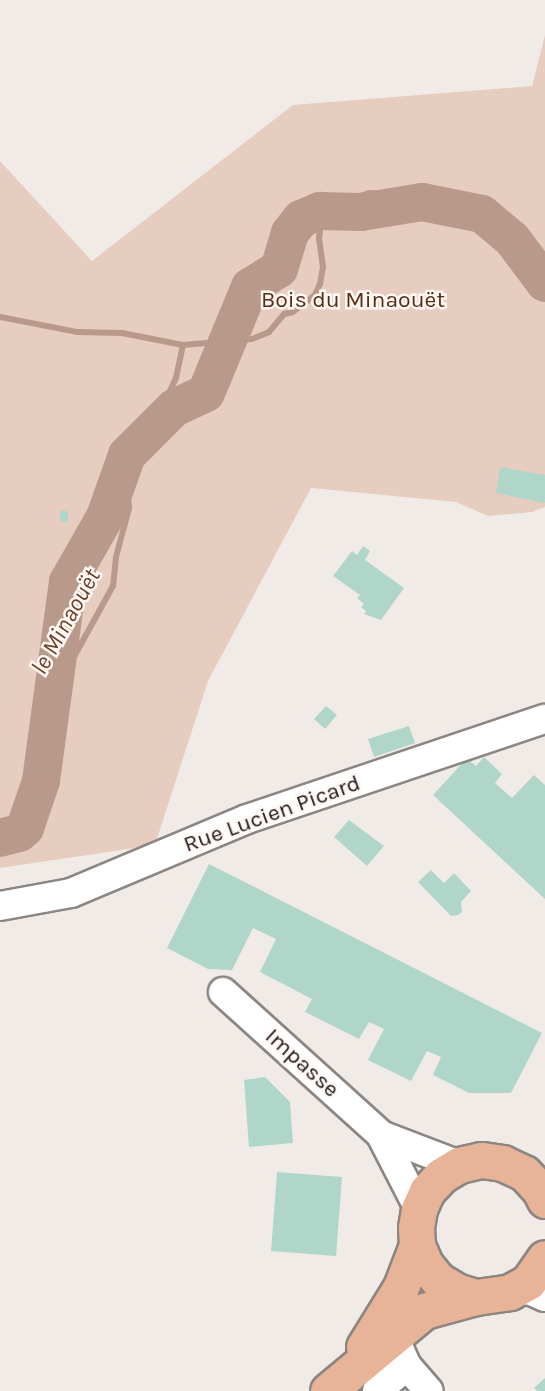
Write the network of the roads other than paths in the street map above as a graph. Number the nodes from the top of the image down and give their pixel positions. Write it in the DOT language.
graph roads {
  1 [pos="545,719"];
  2 [pos="0,906"];
  3 [pos="223,992"];
  4 [pos="381,1135"];
  5 [pos="545,1153"];
  6 [pos="503,1163"];
  7 [pos="459,1165"];
  8 [pos="545,1200"];
  9 [pos="419,1209"];
  10 [pos="417,1245"];
  11 [pos="545,1258"];
  12 [pos="510,1292"];
  13 [pos="476,1297"];
  14 [pos="545,1297"];
  15 [pos="400,1351"];
  16 [pos="334,1387"];
  17 [pos="377,1391"];
  18 [pos="429,1391"];
  1 -- 2 [label="street, Rue Lucien Picard"];
  3 -- 4 [label="street, Impasse"];
  4 -- 7 [label="street"];
  4 -- 9 [label="street"];
  5 -- 6 [label="main road"];
  6 -- 7 [label="main road"];
  6 -- 8 [label="main road"];
  7 -- 9 [label="main road"];
  9 -- 10 [label="main road"];
  10 -- 13 [label="main road"];
  10 -- 16 [label="main road"];
  11 -- 12 [label="main road"];
  12 -- 13 [label="main road"];
  12 -- 14 [label="street"];
  13 -- 15 [label="main road"];
  15 -- 16 [label="main road"];
  15 -- 17 [label="street"];
  15 -- 18 [label="street"];
}
